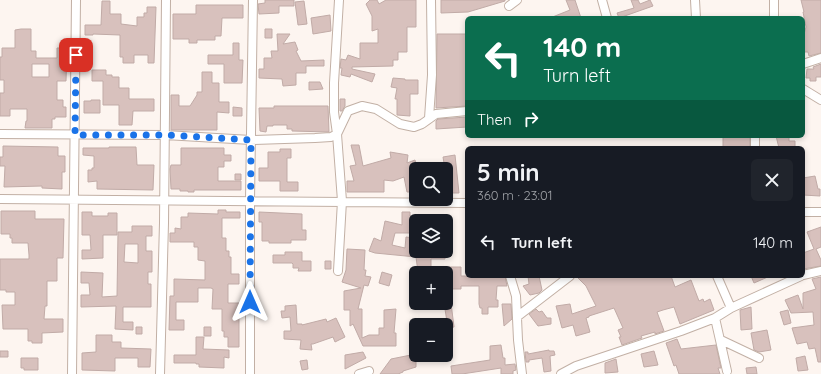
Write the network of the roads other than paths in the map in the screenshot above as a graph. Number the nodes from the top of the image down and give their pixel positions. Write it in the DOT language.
graph roads {
  1 [pos="76,0"];
  2 [pos="166,0"];
  3 [pos="253,0"];
  4 [pos="339,0"];
  5 [pos="431,0"];
  6 [pos="517,0"];
  7 [pos="602,0"];
  8 [pos="695,0"];
  9 [pos="774,0"];
  10 [pos="508,6"];
  11 [pos="606,16"];
  12 [pos="696,16"];
  13 [pos="774,16"];
  14 [pos="821,58"];
  15 [pos="805,63"];
  16 [pos="805,90"];
  17 [pos="821,100"];
  18 [pos="465,111"];
  19 [pos="430,118"];
  20 [pos="0,134"];
  21 [pos="337,134"];
  22 [pos="75,135"];
  23 [pos="165,135"];
  24 [pos="251,140"];
  25 [pos="0,199"];
  26 [pos="75,200"];
  27 [pos="164,200"];
  28 [pos="250,200"];
  29 [pos="342,201"];
  30 [pos="465,202"];
  31 [pos="805,212"];
  32 [pos="821,212"];
  33 [pos="338,271"];
  34 [pos="821,271"];
  35 [pos="805,275"];
  36 [pos="511,278"];
  37 [pos="567,278"];
  38 [pos="719,278"];
  39 [pos="798,278"];
  40 [pos="731,308"];
  41 [pos="518,316"];
  42 [pos="715,318"];
  43 [pos="721,340"];
  44 [pos="759,358"];
  45 [pos="369,371"];
  46 [pos="727,371"];
  47 [pos="72,374"];
  48 [pos="160,374"];
  49 [pos="250,374"];
  50 [pos="359,374"];
  51 [pos="522,374"];
  52 [pos="561,374"];
  1 -- 22 [label="street"];
  2 -- 23 [label="street"];
  3 -- 24 [label="street"];
  4 -- 21 [label="street"];
  5 -- 19 [label="street"];
  6 -- 10 [label="street"];
  7 -- 11 [label="street"];
  8 -- 12 [label="street"];
  9 -- 13 [label="street"];
  14 -- 15 [label="street"];
  16 -- 17 [label="street"];
  18 -- 19 [label="street"];
  19 -- 21 [label="street"];
  20 -- 22 [label="street"];
  21 -- 24 [label="street"];
  21 -- 29 [label="street"];
  22 -- 23 [label="street"];
  22 -- 26 [label="street"];
  23 -- 24 [label="street"];
  23 -- 27 [label="street"];
  24 -- 28 [label="street"];
  25 -- 26 [label="street"];
  26 -- 27 [label="street"];
  26 -- 47 [label="street"];
  27 -- 28 [label="street"];
  27 -- 48 [label="street"];
  28 -- 29 [label="street"];
  28 -- 49 [label="street"];
  29 -- 30 [label="street"];
  29 -- 33 [label="street"];
  31 -- 32 [label="street"];
  34 -- 35 [label="street"];
  36 -- 41 [label="street"];
  37 -- 41 [label="street"];
  38 -- 40 [label="street"];
  39 -- 40 [label="street"];
  40 -- 42 [label="street"];
  41 -- 51 [label="street"];
  42 -- 43 [label="street"];
  42 -- 52 [label="street"];
  43 -- 44 [label="street"];
  43 -- 46 [label="street"];
  45 -- 50 [label="street"];
}
